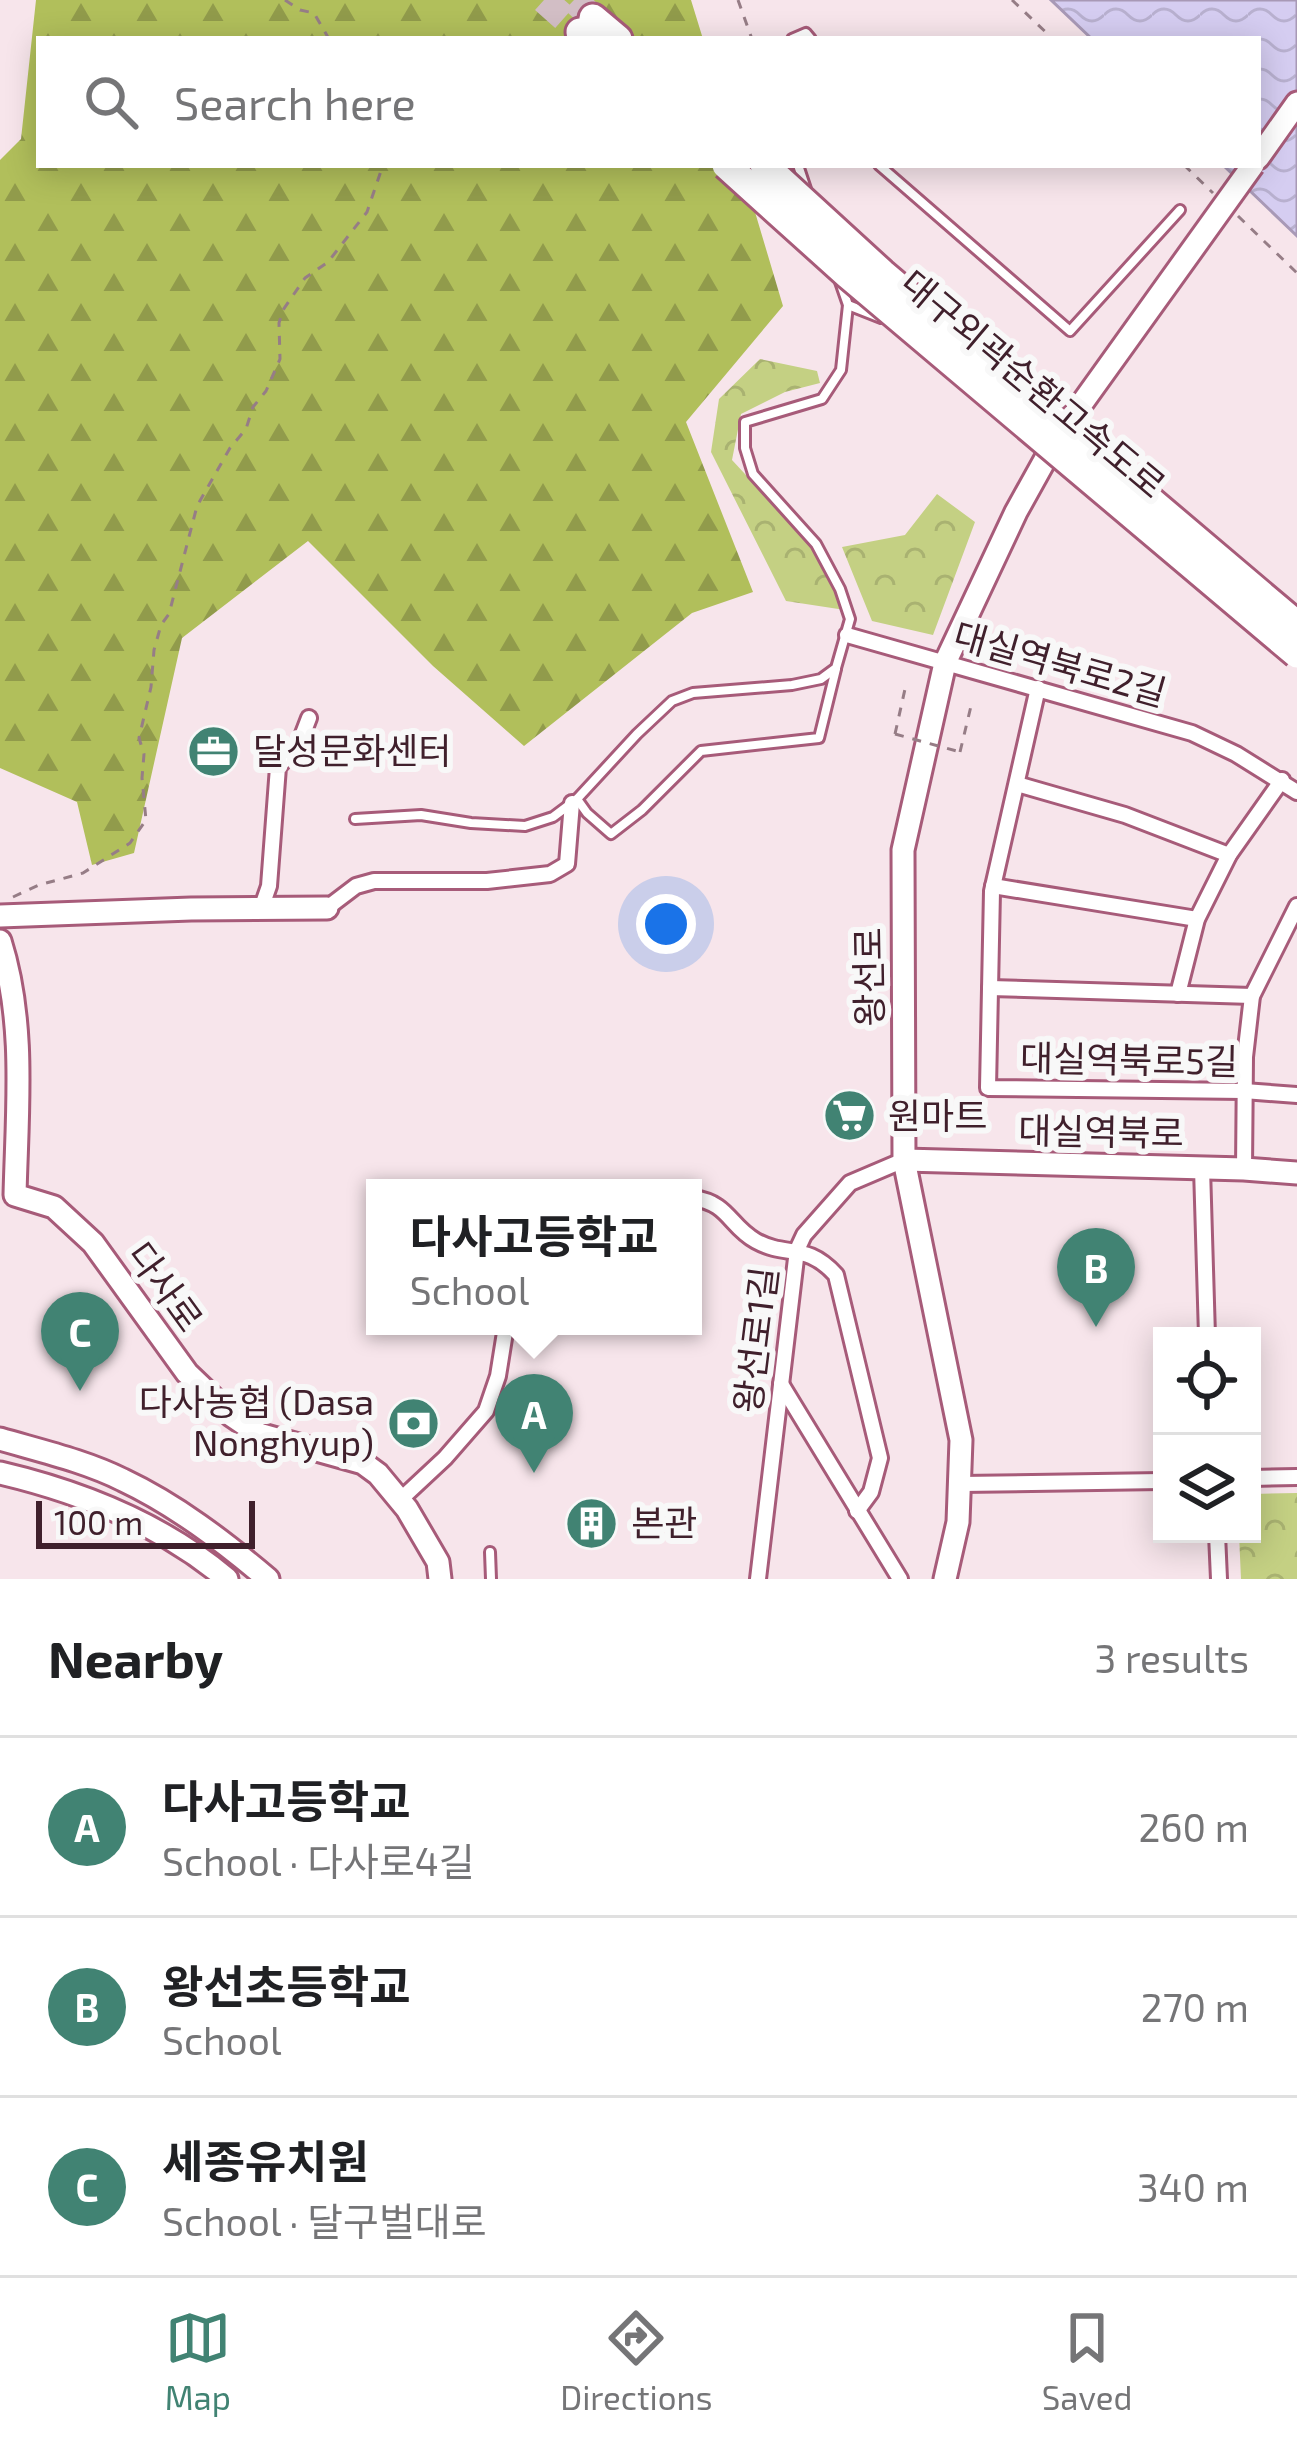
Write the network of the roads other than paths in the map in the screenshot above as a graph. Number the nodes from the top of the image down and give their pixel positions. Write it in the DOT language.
graph roads {
  1 [pos="1297,104"];
  2 [pos="1261,153"];
  3 [pos="729,168"];
  4 [pos="767,168"];
  5 [pos="799,168"];
  6 [pos="882,168"];
  7 [pos="1250,168"];
  8 [pos="1180,210"];
  9 [pos="819,225"];
  10 [pos="826,245"];
  11 [pos="848,305"];
  12 [pos="1027,411"];
  13 [pos="1297,625"];
  14 [pos="847,635"];
  15 [pos="1297,654"];
  16 [pos="946,663"];
  17 [pos="836,668"];
  18 [pos="1038,688"];
  19 [pos="309,718"];
  20 [pos="1282,780"];
  21 [pos="1017,784"];
  22 [pos="1297,791"];
  23 [pos="574,801"];
  24 [pos="355,819"];
  25 [pos="1229,855"];
  26 [pos="993,886"];
  27 [pos="1297,906"];
  28 [pos="327,908"];
  29 [pos="261,909"];
  30 [pos="0,916"];
  31 [pos="1197,919"];
  32 [pos="0,941"];
  33 [pos="990,988"];
  34 [pos="1178,994"];
  35 [pos="1252,996"];
  36 [pos="1244,1091"];
  37 [pos="1297,1095"];
  38 [pos="904,1160"];
  39 [pos="1202,1168"];
  40 [pos="1244,1169"];
  41 [pos="1297,1173"];
  42 [pos="7,1195"];
  43 [pos="702,1200"];
  44 [pos="797,1250"];
  45 [pos="1208,1327"];
  46 [pos="505,1335"];
  47 [pos="781,1384"];
  48 [pos="0,1439"];
  49 [pos="0,1473"];
  50 [pos="1297,1477"];
  51 [pos="1261,1478"];
  52 [pos="1153,1481"];
  53 [pos="961,1484"];
  54 [pos="400,1500"];
  55 [pos="857,1511"];
  56 [pos="1217,1543"];
  57 [pos="490,1552"];
  58 [pos="227,1579"];
  59 [pos="268,1579"];
  60 [pos="440,1579"];
  61 [pos="491,1579"];
  62 [pos="758,1579"];
  63 [pos="899,1579"];
  64 [pos="945,1579"];
  65 [pos="1219,1579"];
  1 -- 2 [label="main road, 왕선로"];
  3 -- 15 [label="highway, 대구외곽순환고속도로, bridge"];
  4 -- 13 [label="highway, 대구외곽순환고속도로, bridge"];
  5 -- 9 [label="lane"];
  6 -- 8 [label="lane"];
  7 -- 16 [label="main road, 왕선로, bridge"];
  10 -- 11 [label="lane"];
  11 -- 12 [label="lane"];
  11 -- 14 [label="lane"];
  14 -- 16 [label="street, 대실역북로2길"];
  14 -- 17 [label="lane"];
  16 -- 18 [label="street, 대실역북로2길"];
  16 -- 38 [label="main road, 왕선로"];
  17 -- 23 [label="lane"];
  17 -- 23 [label="lane"];
  18 -- 20 [label="street, 대실역북로2길"];
  18 -- 21 [label="street, 대실역북로5길"];
  19 -- 29 [label="street"];
  20 -- 22 [label="street, 대실역북로2길"];
  20 -- 25 [label="street"];
  21 -- 25 [label="street"];
  21 -- 26 [label="street, 대실역북로5길"];
  23 -- 24 [label="lane"];
  23 -- 28 [label="street"];
  25 -- 31 [label="street"];
  26 -- 31 [label="street"];
  26 -- 33 [label="street, 대실역북로5길"];
  27 -- 35 [label="street"];
  28 -- 29 [label="main road"];
  29 -- 30 [label="main road"];
  31 -- 34 [label="street"];
  32 -- 42 [label="main road, 다사로"];
  33 -- 34 [label="street, 대실역북로5길"];
  33 -- 36 [label="street, 대실역북로5길"];
  34 -- 35 [label="street, 대실역북로5길"];
  35 -- 36 [label="street"];
  36 -- 37 [label="street, 대실역북로5길"];
  36 -- 40 [label="street"];
  38 -- 39 [label="main road, 대실역북로"];
  38 -- 44 [label="street, 왕선로1길"];
  38 -- 53 [label="main road, 왕선로"];
  39 -- 40 [label="main road, 대실역북로"];
  39 -- 45 [label="street"];
  40 -- 41 [label="main road, 대실역북로"];
  42 -- 54 [label="main road, 다사로"];
  43 -- 44 [label="street"];
  44 -- 47 [label="street, 왕선로1길"];
  44 -- 55 [label="street"];
  46 -- 54 [label="street"];
  47 -- 55 [label="street"];
  47 -- 62 [label="street, 왕선로1길"];
  48 -- 59 [label="main road"];
  49 -- 58 [label="main road"];
  50 -- 51 [label="street"];
  52 -- 53 [label="street"];
  53 -- 64 [label="main road, 왕선로"];
  54 -- 60 [label="main road, 다사로"];
  55 -- 63 [label="street"];
  56 -- 65 [label="street"];
  57 -- 61 [label="lane"];
}
